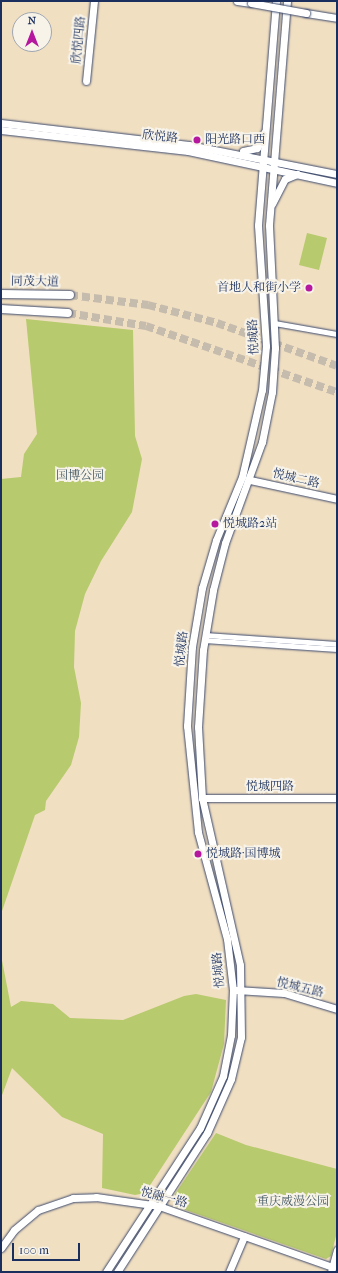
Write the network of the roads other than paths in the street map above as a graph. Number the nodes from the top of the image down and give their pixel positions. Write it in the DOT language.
graph roads {
  1 [pos="94,1"];
  2 [pos="237,1"];
  3 [pos="276,1"];
  4 [pos="287,1"];
  5 [pos="337,18"];
  6 [pos="86,81"];
  7 [pos="1,123"];
  8 [pos="268,124"];
  9 [pos="1,130"];
  10 [pos="227,152"];
  11 [pos="264,162"];
  12 [pos="275,164"];
  13 [pos="298,174"];
  14 [pos="337,174"];
  15 [pos="337,183"];
  16 [pos="270,208"];
  17 [pos="1,294"];
  18 [pos="70,295"];
  19 [pos="1,309"];
  20 [pos="68,314"];
  21 [pos="274,322"];
  22 [pos="337,334"];
  23 [pos="250,480"];
  24 [pos="337,499"];
  25 [pos="205,637"];
  26 [pos="337,644"];
  27 [pos="337,649"];
  28 [pos="202,798"];
  29 [pos="337,798"];
  30 [pos="233,990"];
  31 [pos="242,990"];
  32 [pos="337,1008"];
  33 [pos="150,1204"];
  34 [pos="159,1206"];
  35 [pos="244,1236"];
  36 [pos="1,1248"];
  37 [pos="337,1250"];
  38 [pos="334,1271"];
  39 [pos="106,1272"];
  40 [pos="116,1272"];
  41 [pos="229,1272"];
  1 -- 6 [label="main road, 欣悦四路"];
  2 -- 5 [label="main road, bridge"];
  3 -- 8 [label="main road, 悦城路"];
  4 -- 12 [label="main road, 悦城路"];
  7 -- 10 [label="main road, 欣悦路"];
  8 -- 10 [label="main road"];
  8 -- 11 [label="main road, 悦城路"];
  9 -- 11 [label="main road, 欣悦路"];
  10 -- 11 [label="main road, 欣悦路"];
  11 -- 12 [label="main road, 欣悦路"];
  11 -- 30 [label="main road, 悦城路"];
  12 -- 13 [label="main road, 欣悦路"];
  12 -- 14 [label="main road, 欣悦路"];
  12 -- 16 [label="main road, 悦城路"];
  13 -- 15 [label="main road, 欣悦路"];
  13 -- 16 [label="main road"];
  16 -- 21 [label="main road, 悦城路"];
  17 -- 18 [label="main road, 同茂大道"];
  19 -- 20 [label="main road"];
  21 -- 22 [label="street"];
  21 -- 23 [label="main road, 悦城路"];
  23 -- 24 [label="main road, 悦城二路"];
  23 -- 25 [label="main road, 悦城路"];
  25 -- 26 [label="street"];
  25 -- 27 [label="street"];
  25 -- 28 [label="main road, 悦城路"];
  28 -- 29 [label="main road, 悦城四路"];
  28 -- 31 [label="main road, 悦城路"];
  30 -- 31 [label="main road, 悦城五路"];
  30 -- 33 [label="main road, 悦城路"];
  31 -- 32 [label="main road, 悦城五路"];
  31 -- 34 [label="main road, 悦城路"];
  33 -- 34 [label="main road, 悦融一路"];
  33 -- 36 [label="main road, 悦融一路"];
  33 -- 39 [label="main road, 悦城路"];
  34 -- 35 [label="main road, 悦融一路"];
  34 -- 40 [label="main road, 悦城路"];
  35 -- 38 [label="main road, 悦融一路"];
  35 -- 41 [label="main road"];
  37 -- 38 [label="main road"];
}
